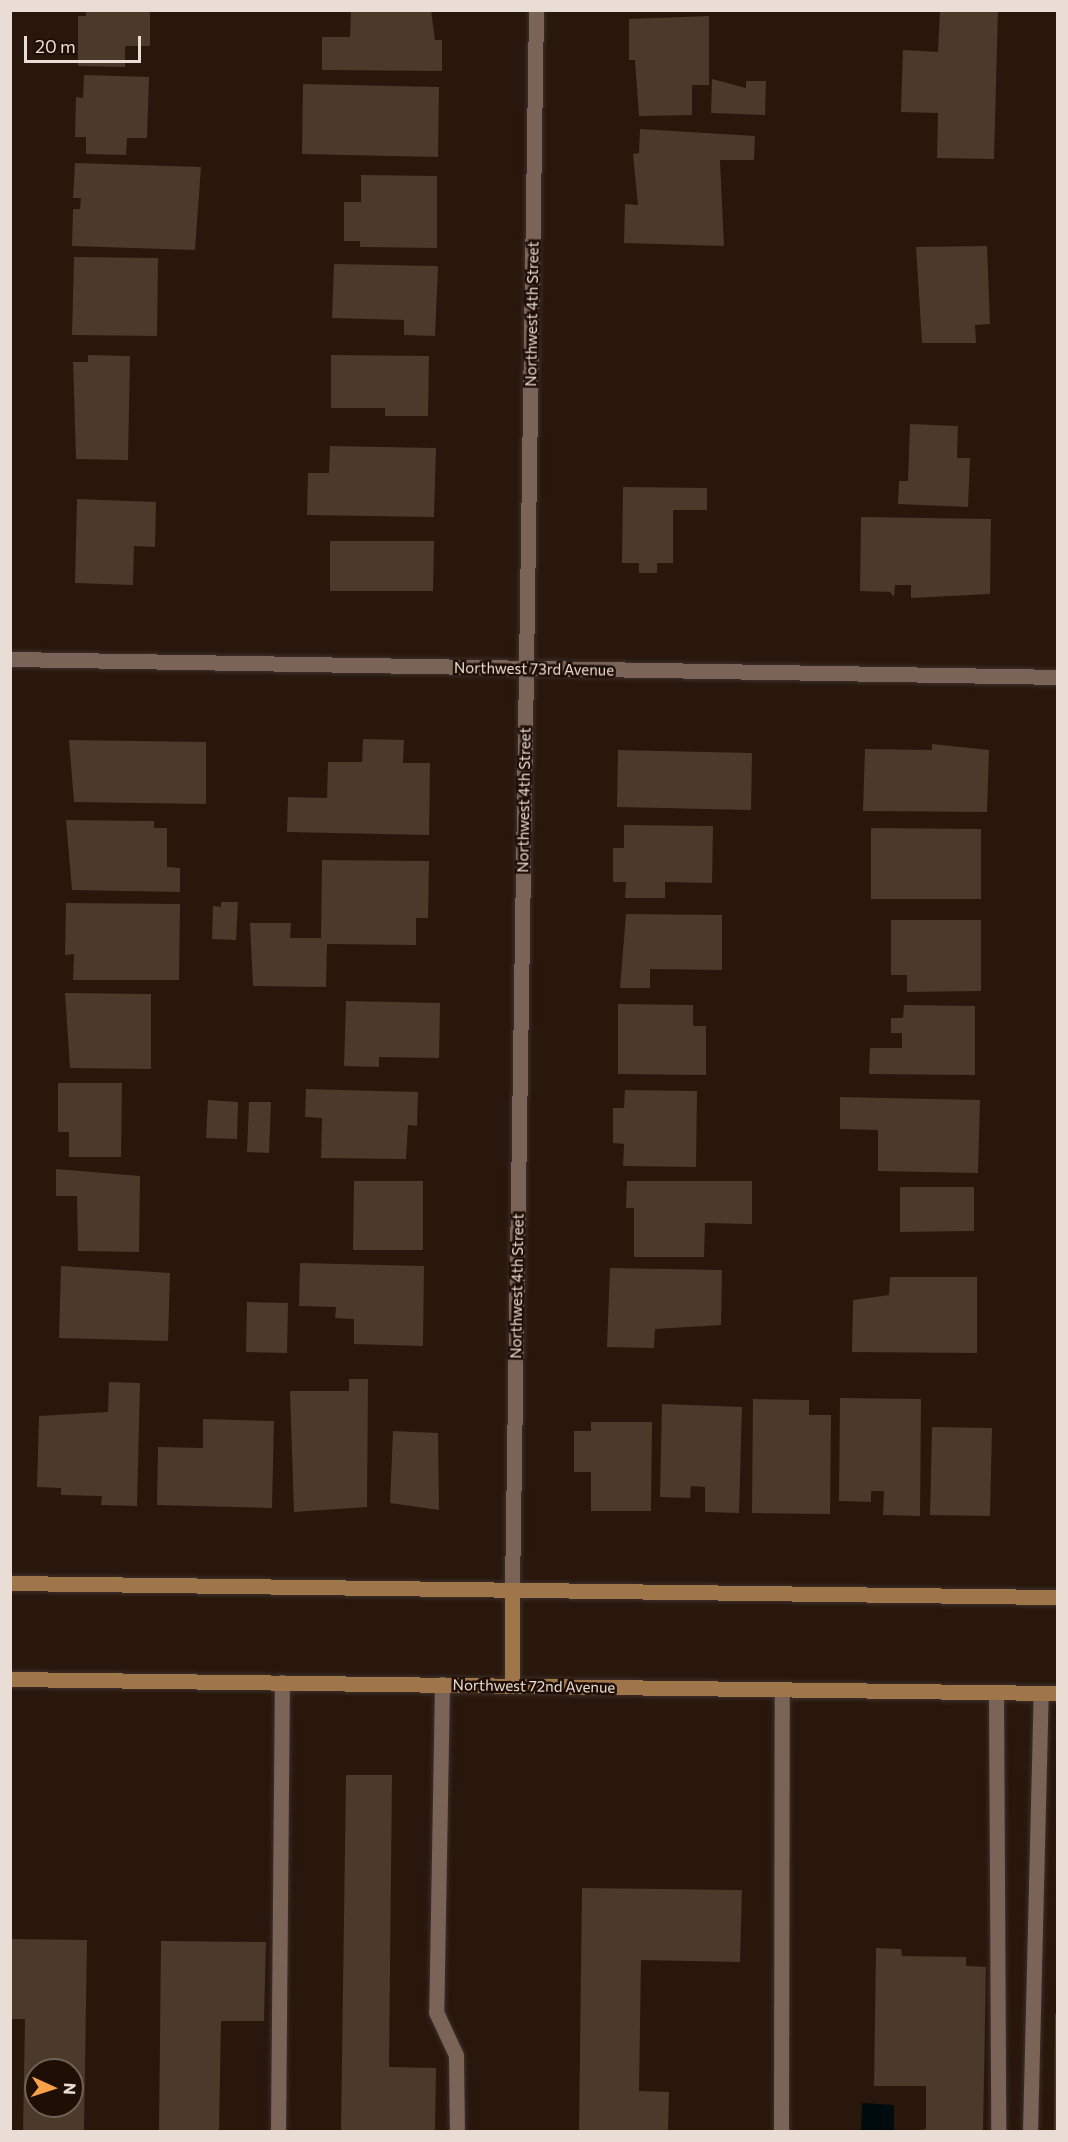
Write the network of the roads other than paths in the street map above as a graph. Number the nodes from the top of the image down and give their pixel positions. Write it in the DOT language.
graph roads {
  1 [pos="536,10"];
  2 [pos="10,659"];
  3 [pos="526,669"];
  4 [pos="1058,677"];
  5 [pos="10,1583"];
  6 [pos="512,1590"];
  7 [pos="1058,1597"];
  8 [pos="10,1679"];
  9 [pos="282,1682"];
  10 [pos="442,1684"];
  11 [pos="512,1686"];
  12 [pos="782,1689"];
  13 [pos="996,1692"];
  14 [pos="1041,1693"];
  15 [pos="1058,1693"];
  16 [pos="278,2132"];
  17 [pos="457,2132"];
  18 [pos="781,2132"];
  19 [pos="998,2132"];
  20 [pos="1030,2132"];
  1 -- 3 [label="street, Northwest 4th Street"];
  2 -- 3 [label="street, Northwest 73rd Avenue"];
  3 -- 4 [label="street, Northwest 73rd Avenue"];
  3 -- 6 [label="street, Northwest 4th Street"];
  5 -- 6 [label="main road"];
  6 -- 7 [label="main road"];
  6 -- 11 [label="main road"];
  8 -- 9 [label="main road, Northwest 72nd Avenue"];
  9 -- 10 [label="main road, Northwest 72nd Avenue"];
  9 -- 16 [label="street"];
  10 -- 11 [label="main road, Northwest 72nd Avenue"];
  10 -- 17 [label="street"];
  11 -- 12 [label="main road, Northwest 72nd Avenue"];
  12 -- 13 [label="main road, Northwest 72nd Avenue"];
  12 -- 18 [label="street"];
  13 -- 14 [label="main road, Northwest 72nd Avenue"];
  13 -- 19 [label="street"];
  14 -- 15 [label="main road, Northwest 72nd Avenue"];
  14 -- 20 [label="street"];
}
